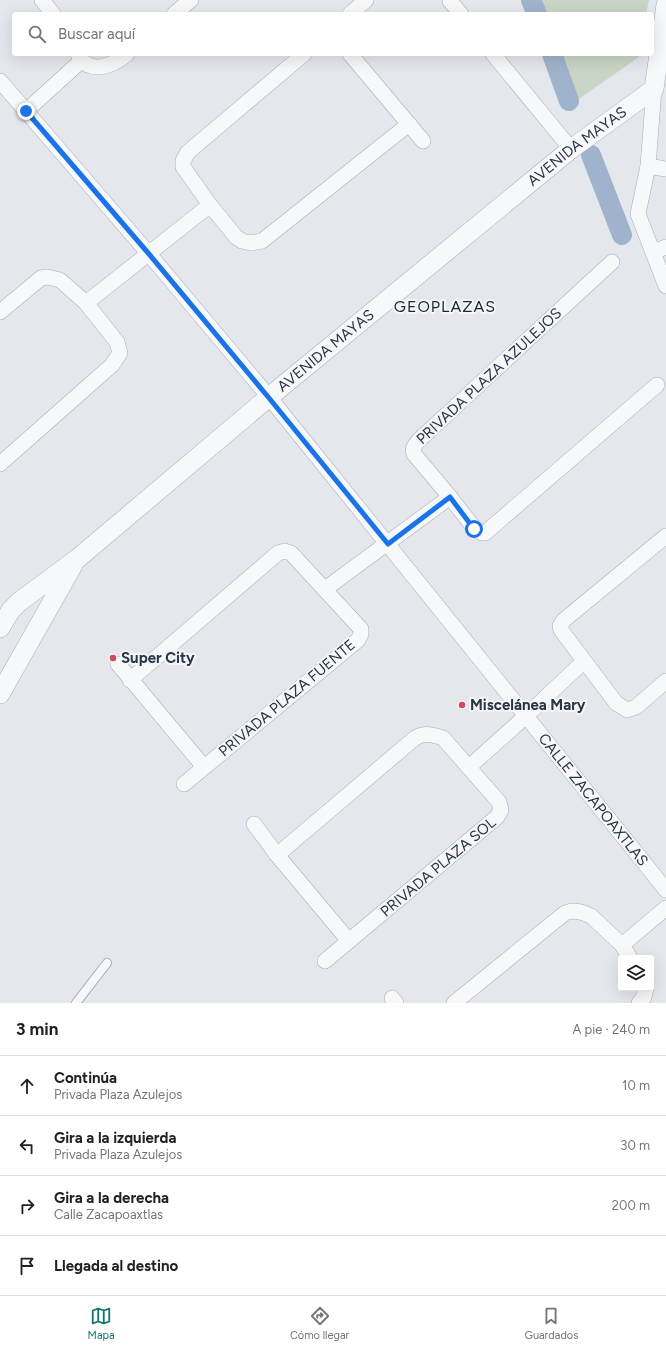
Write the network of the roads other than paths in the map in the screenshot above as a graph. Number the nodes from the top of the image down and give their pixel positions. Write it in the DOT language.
graph roads {
  1 [pos="42,0"];
  2 [pos="191,0"];
  3 [pos="366,0"];
  4 [pos="450,1"];
  5 [pos="666,5"];
  6 [pos="51,12"];
  7 [pos="176,12"];
  8 [pos="352,12"];
  9 [pos="459,12"];
  10 [pos="124,56"];
  11 [pos="302,56"];
  12 [pos="352,56"];
  13 [pos="495,56"];
  14 [pos="79,58"];
  15 [pos="0,82"];
  16 [pos="654,89"];
  17 [pos="26,111"];
  18 [pos="409,124"];
  19 [pos="423,141"];
  20 [pos="571,149"];
  21 [pos="648,166"];
  22 [pos="666,169"];
  23 [pos="210,205"];
  24 [pos="659,250"];
  25 [pos="149,254"];
  26 [pos="612,262"];
  27 [pos="666,286"];
  28 [pos="86,303"];
  29 [pos="0,312"];
  30 [pos="656,385"];
  31 [pos="269,398"];
  32 [pos="0,464"];
  33 [pos="450,497"];
  34 [pos="666,536"];
  35 [pos="388,544"];
  36 [pos="76,559"];
  37 [pos="325,589"];
  38 [pos="0,628"];
  39 [pos="583,662"];
  40 [pos="118,664"];
  41 [pos="130,680"];
  42 [pos="666,681"];
  43 [pos="0,694"];
  44 [pos="526,716"];
  45 [pos="204,767"];
  46 [pos="469,767"];
  47 [pos="184,784"];
  48 [pos="254,824"];
  49 [pos="277,855"];
  50 [pos="666,890"];
  51 [pos="666,908"];
  52 [pos="349,942"];
  53 [pos="622,945"];
  54 [pos="628,955"];
  55 [pos="325,961"];
  56 [pos="107,963"];
  57 [pos="645,991"];
  58 [pos="76,1003"];
  59 [pos="454,1003"];
  60 [pos="640,1003"];
  1 -- 6 [label="street"];
  2 -- 7 [label="street"];
  3 -- 8 [label="street"];
  4 -- 9 [label="street"];
  5 -- 16 [label="street"];
  10 -- 14 [label="street"];
  11 -- 23 [label="street"];
  12 -- 18 [label="street"];
  13 -- 20 [label="street"];
  14 -- 17 [label="street"];
  15 -- 17 [label="street, CALLE ZACAPOAXTLAS"];
  16 -- 20 [label="street, AVENIDA MAYAS"];
  16 -- 21 [label="street"];
  17 -- 25 [label="street, CALLE ZACAPOAXTLAS"];
  18 -- 19 [label="street"];
  18 -- 23 [label="street"];
  20 -- 31 [label="street, AVENIDA MAYAS"];
  21 -- 22 [label="street"];
  21 -- 24 [label="street"];
  23 -- 25 [label="street"];
  24 -- 27 [label="street"];
  25 -- 28 [label="street"];
  25 -- 31 [label="street, CALLE ZACAPOAXTLAS"];
  26 -- 33 [label="street, PRIVADA PLAZA AZULEJOS"];
  28 -- 29 [label="street"];
  28 -- 32 [label="street"];
  30 -- 33 [label="street, PRIVADA PLAZA AZULEJOS"];
  31 -- 35 [label="street, CALLE ZACAPOAXTLAS"];
  31 -- 36 [label="street, AVENIDA MAYAS"];
  33 -- 35 [label="street"];
  34 -- 39 [label="street"];
  35 -- 37 [label="street"];
  35 -- 44 [label="street, CALLE ZACAPOAXTLAS"];
  36 -- 38 [label="street, AVENIDA MAYAS"];
  36 -- 43 [label="street, AVENIDA MAYAS"];
  37 -- 41 [label="street, PRIVADA PLAZA FUENTE"];
  37 -- 45 [label="street, PRIVADA PLAZA FUENTE"];
  39 -- 42 [label="street"];
  39 -- 44 [label="street"];
  40 -- 41 [label="street, PRIVADA PLAZA FUENTE"];
  41 -- 45 [label="street, PRIVADA PLAZA FUENTE"];
  44 -- 46 [label="street"];
  44 -- 50 [label="street, CALLE ZACAPOAXTLAS"];
  45 -- 47 [label="street, PRIVADA PLAZA FUENTE"];
  46 -- 49 [label="street, PRIVADA PLAZA SOL"];
  46 -- 52 [label="street, PRIVADA PLAZA SOL"];
  48 -- 49 [label="street"];
  49 -- 52 [label="street"];
  51 -- 53 [label="street"];
  52 -- 55 [label="street, PRIVADA PLAZA SOL"];
  53 -- 54 [label="street"];
  53 -- 59 [label="street"];
  56 -- 58 [label="lane"];
  57 -- 60 [label="street"];
}
